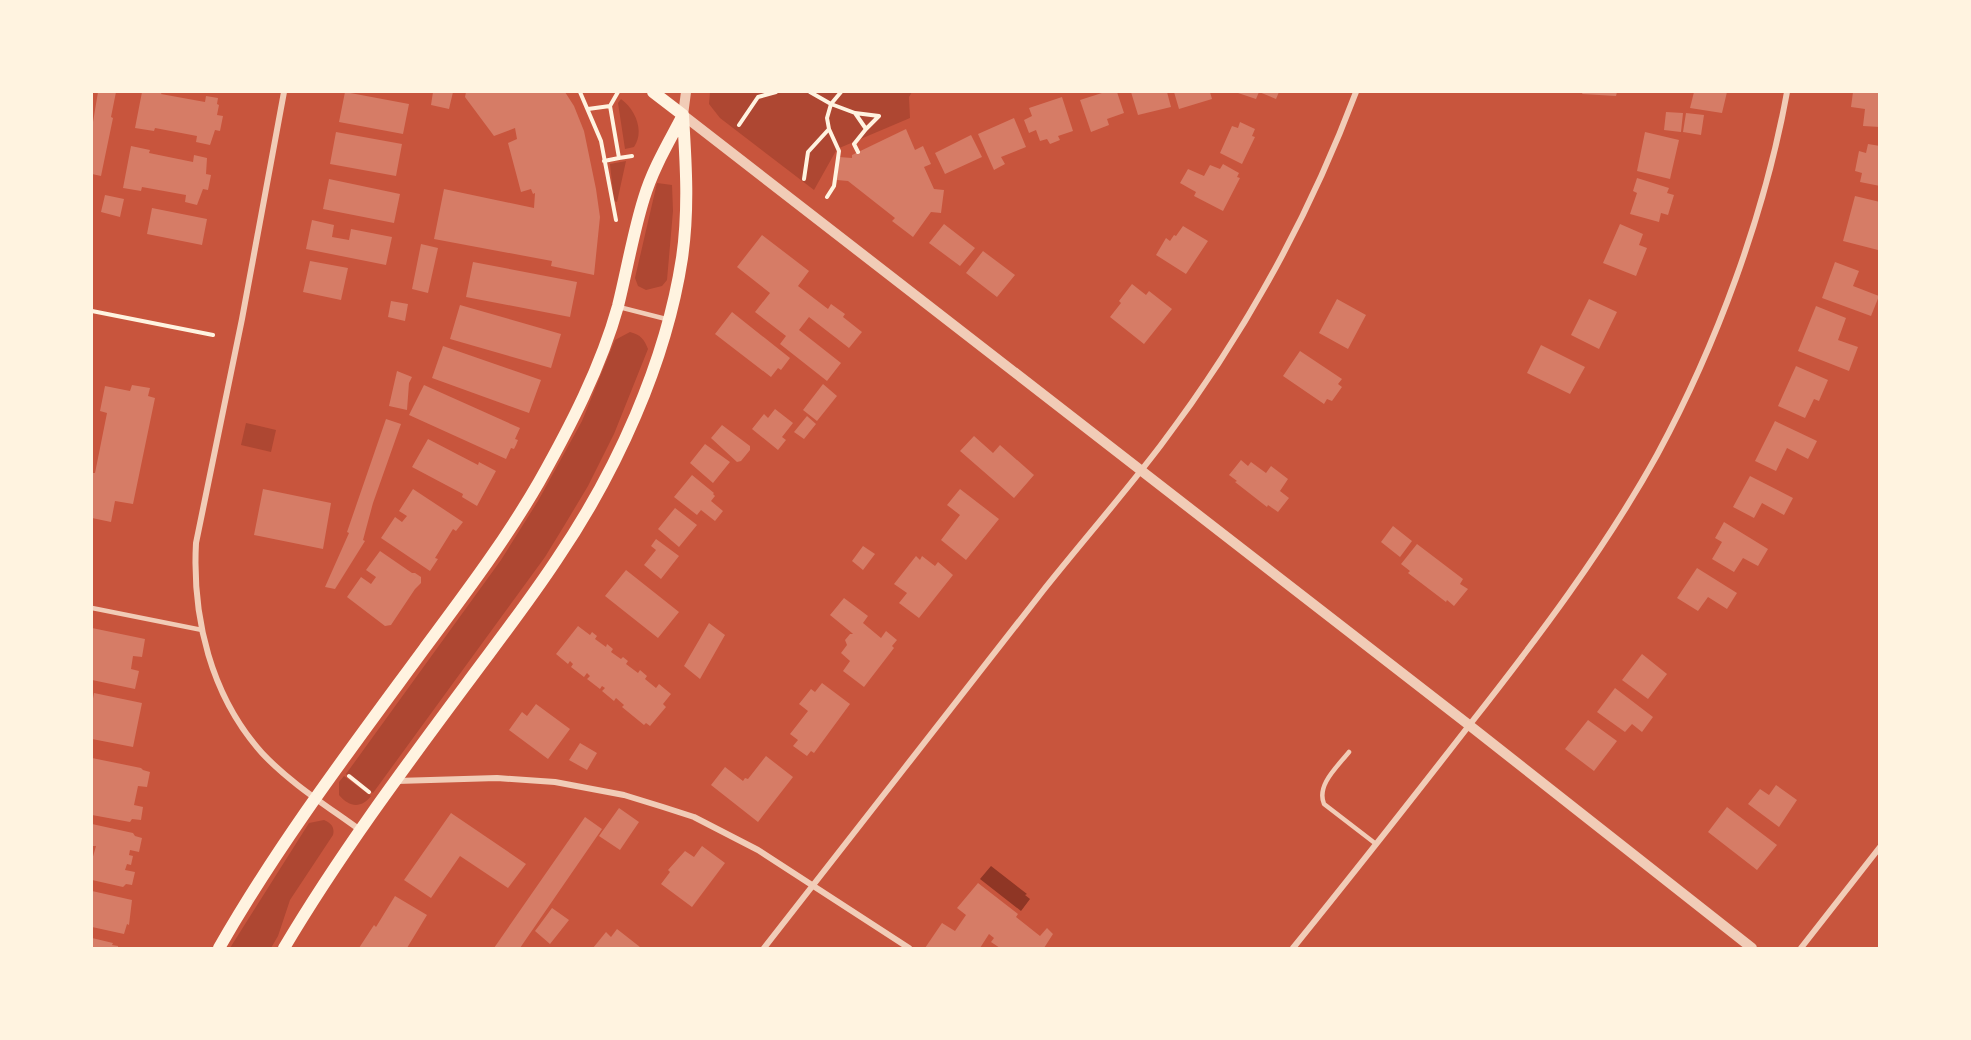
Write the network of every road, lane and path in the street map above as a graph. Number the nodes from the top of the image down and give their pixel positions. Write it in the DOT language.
graph roads {
  1 [pos="284,92"];
  2 [pos="580,92"];
  3 [pos="618,92"];
  4 [pos="653,92"];
  5 [pos="686,92"];
  6 [pos="776,92"];
  7 [pos="810,92"];
  8 [pos="841,92"];
  9 [pos="1356,92"];
  10 [pos="1786,92"];
  11 [pos="831,104"];
  12 [pos="610,106"];
  13 [pos="588,109"];
  14 [pos="855,113"];
  15 [pos="683,115"];
  16 [pos="739,125"];
  17 [pos="829,129"];
  18 [pos="866,129"];
  19 [pos="858,152"];
  20 [pos="632,156"];
  21 [pos="620,158"];
  22 [pos="604,161"];
  23 [pos="804,179"];
  24 [pos="827,197"];
  25 [pos="615,220"];
  26 [pos="617,307"];
  27 [pos="92,311"];
  28 [pos="669,320"];
  29 [pos="213,335"];
  30 [pos="1140,472"];
  31 [pos="92,608"];
  32 [pos="202,630"];
  33 [pos="1469,725"];
  34 [pos="1349,752"];
  35 [pos="346,774"];
  36 [pos="394,781"];
  37 [pos="372,794"];
  38 [pos="316,797"];
  39 [pos="360,830"];
  40 [pos="1376,844"];
  41 [pos="1880,848"];
  42 [pos="814,885"];
  43 [pos="219,948"];
  44 [pos="284,948"];
  45 [pos="764,948"];
  46 [pos="909,948"];
  47 [pos="1293,948"];
  48 [pos="1752,948"];
  49 [pos="1801,948"];
  1 -- 32 [label="street"];
  2 -- 13 [label="path"];
  3 -- 12 [label="path"];
  4 -- 15 [label="main road"];
  5 -- 15 [label="street"];
  6 -- 16 [label="path"];
  7 -- 11 [label="path"];
  8 -- 11 [label="path"];
  9 -- 30 [label="street"];
  10 -- 33 [label="street"];
  11 -- 14 [label="path"];
  11 -- 17 [label="path"];
  12 -- 13 [label="path"];
  12 -- 21 [label="path"];
  13 -- 22 [label="path"];
  14 -- 18 [label="path"];
  14 -- 18 [label="path"];
  15 -- 26 [label="main road"];
  15 -- 28 [label="main road"];
  15 -- 30 [label="street"];
  17 -- 23 [label="path"];
  17 -- 24 [label="path"];
  18 -- 19 [label="path"];
  20 -- 21 [label="path"];
  21 -- 22 [label="path"];
  22 -- 25 [label="path"];
  26 -- 28 [label="lane"];
  26 -- 38 [label="main road"];
  27 -- 29 [label="path"];
  28 -- 36 [label="main road"];
  30 -- 33 [label="street"];
  30 -- 42 [label="street"];
  31 -- 32 [label="lane"];
  32 -- 38 [label="street"];
  33 -- 40 [label="street"];
  33 -- 48 [label="street"];
  34 -- 40 [label="lane"];
  35 -- 37 [label="path"];
  36 -- 39 [label="main road"];
  36 -- 42 [label="street"];
  38 -- 39 [label="street"];
  38 -- 43 [label="main road"];
  39 -- 44 [label="main road"];
  40 -- 47 [label="street"];
  41 -- 49 [label="street"];
  42 -- 45 [label="street"];
  42 -- 46 [label="street"];
}
